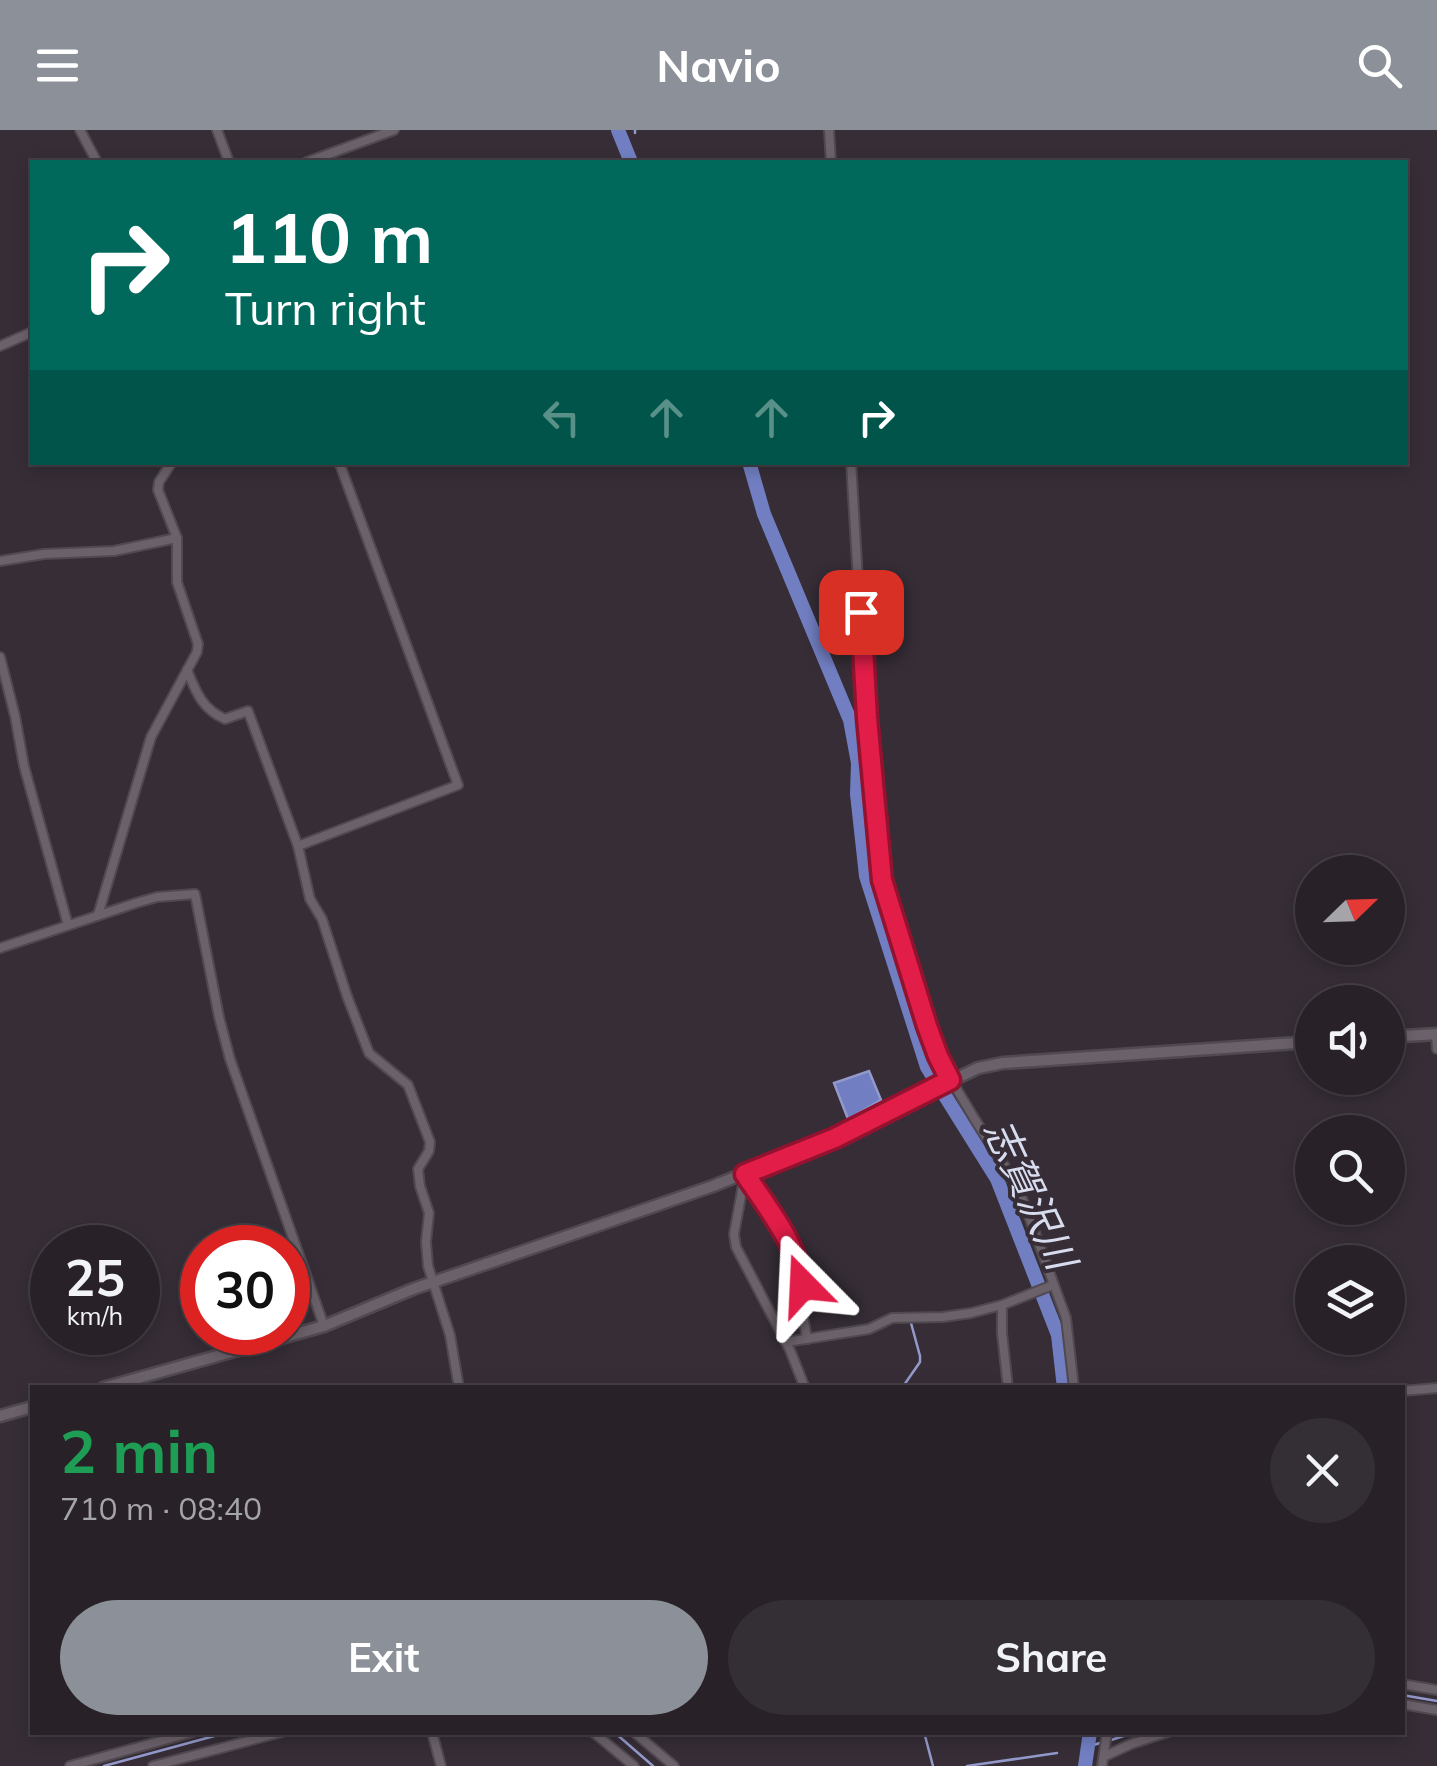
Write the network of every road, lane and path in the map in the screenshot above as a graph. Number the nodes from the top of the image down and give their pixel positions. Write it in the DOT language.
graph roads {
  1 [pos="80,130"];
  2 [pos="217,130"];
  3 [pos="394,130"];
  4 [pos="829,130"];
  5 [pos="95,160"];
  6 [pos="228,160"];
  7 [pos="312,160"];
  8 [pos="831,160"];
  9 [pos="30,333"];
  10 [pos="0,346"];
  11 [pos="170,465"];
  12 [pos="340,465"];
  13 [pos="851,465"];
  14 [pos="177,538"];
  15 [pos="0,560"];
  16 [pos="0,657"];
  17 [pos="187,670"];
  18 [pos="298,846"];
  19 [pos="98,915"];
  20 [pos="68,925"];
  21 [pos="0,948"];
  22 [pos="1437,1034"];
  23 [pos="1405,1036"];
  24 [pos="1295,1043"];
  25 [pos="1437,1049"];
  26 [pos="949,1080"];
  27 [pos="745,1174"];
  28 [pos="432,1282"];
  29 [pos="1053,1285"];
  30 [pos="1002,1306"];
  31 [pos="324,1326"];
  32 [pos="807,1340"];
  33 [pos="786,1342"];
  34 [pos="114,1385"];
  35 [pos="458,1385"];
  36 [pos="804,1385"];
  37 [pos="1008,1385"];
  38 [pos="1074,1385"];
  39 [pos="1437,1388"];
  40 [pos="1405,1391"];
  41 [pos="30,1408"];
  42 [pos="0,1416"];
  43 [pos="1405,1685"];
  44 [pos="1437,1690"];
  45 [pos="1405,1705"];
  46 [pos="1437,1710"];
  47 [pos="182,1735"];
  48 [pos="271,1735"];
  49 [pos="433,1735"];
  50 [pos="596,1735"];
  51 [pos="638,1735"];
  52 [pos="1159,1735"];
  53 [pos="1104,1757"];
  54 [pos="70,1766"];
  55 [pos="153,1766"];
  56 [pos="442,1766"];
  57 [pos="634,1766"];
  58 [pos="674,1766"];
  1 -- 5 [label="street"];
  2 -- 6 [label="street"];
  3 -- 7 [label="street"];
  4 -- 8 [label="street"];
  9 -- 10 [label="street"];
  11 -- 14 [label="street"];
  12 -- 18 [label="street"];
  13 -- 26 [label="street"];
  14 -- 15 [label="street"];
  14 -- 17 [label="street"];
  16 -- 20 [label="street"];
  17 -- 18 [label="street"];
  17 -- 19 [label="street"];
  18 -- 28 [label="street"];
  19 -- 20 [label="street"];
  19 -- 31 [label="street"];
  20 -- 21 [label="street"];
  22 -- 23 [label="street"];
  22 -- 25 [label="street"];
  24 -- 26 [label="street"];
  26 -- 27 [label="street"];
  26 -- 29 [label="street"];
  27 -- 28 [label="street"];
  27 -- 32 [label="street"];
  27 -- 33 [label="street"];
  28 -- 31 [label="street"];
  28 -- 35 [label="street"];
  29 -- 30 [label="street"];
  29 -- 38 [label="street"];
  30 -- 32 [label="street"];
  30 -- 37 [label="street"];
  31 -- 34 [label="street"];
  32 -- 33 [label="street"];
  33 -- 36 [label="street"];
  39 -- 40 [label="street"];
  41 -- 42 [label="street"];
  43 -- 44 [label="street"];
  45 -- 46 [label="street"];
  47 -- 54 [label="street"];
  48 -- 55 [label="street"];
  49 -- 56 [label="street"];
  50 -- 57 [label="street"];
  51 -- 58 [label="street"];
  52 -- 53 [label="street"];
}
